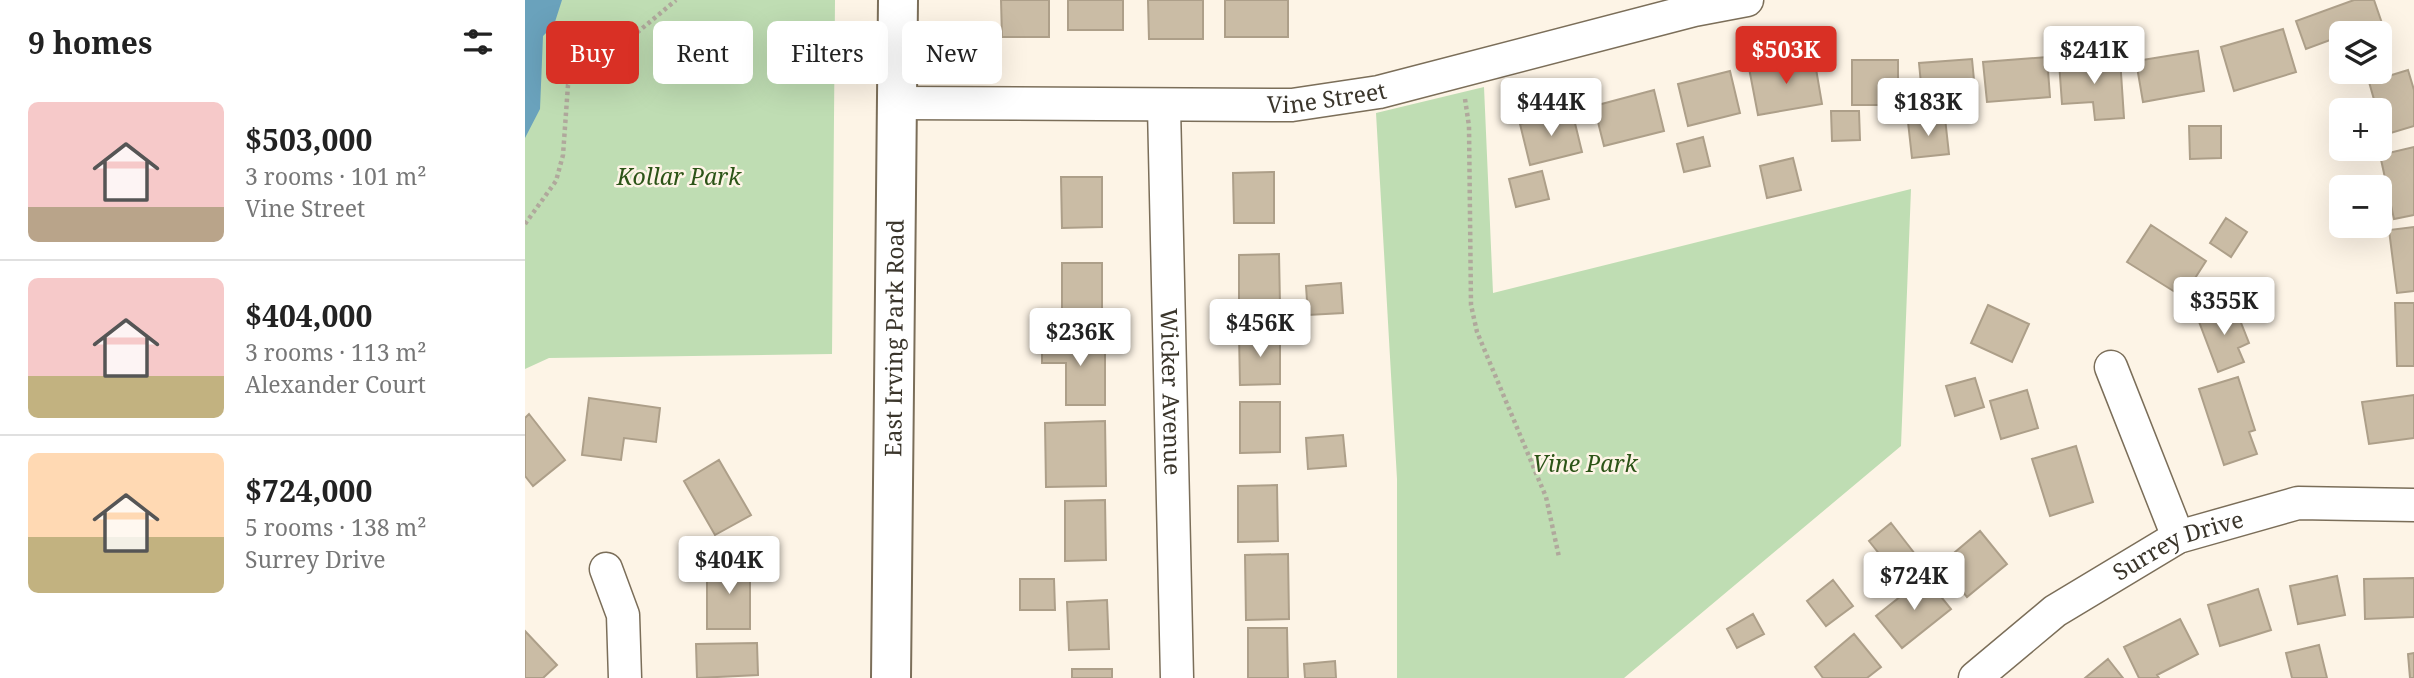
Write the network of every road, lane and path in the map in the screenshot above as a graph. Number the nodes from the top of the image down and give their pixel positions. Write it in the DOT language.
graph roads {
  1 [pos="676,0"];
  2 [pos="898,0"];
  3 [pos="1747,0"];
  4 [pos="1692,5"];
  5 [pos="1460,71"];
  6 [pos="897,103"];
  7 [pos="1164,107"];
  8 [pos="525,224"];
  9 [pos="2111,367"];
  10 [pos="2414,505"];
  11 [pos="2178,537"];
  12 [pos="1559,556"];
  13 [pos="606,569"];
  14 [pos="625,678"];
  15 [pos="891,678"];
  16 [pos="1177,678"];
  17 [pos="1975,678"];
  1 -- 8 [label="path"];
  2 -- 6 [label="main road, East Irving Park Road"];
  3 -- 4 [label="street, Vine Street"];
  4 -- 5 [label="street, Vine Street"];
  5 -- 7 [label="street, Vine Street"];
  5 -- 12 [label="path"];
  6 -- 7 [label="street, Vine Street"];
  6 -- 15 [label="main road, East Irving Park Road"];
  7 -- 16 [label="street, Wicker Avenue"];
  9 -- 11 [label="street"];
  10 -- 11 [label="street, Surrey Drive"];
  11 -- 17 [label="street, Surrey Drive"];
  13 -- 14 [label="street"];
}
